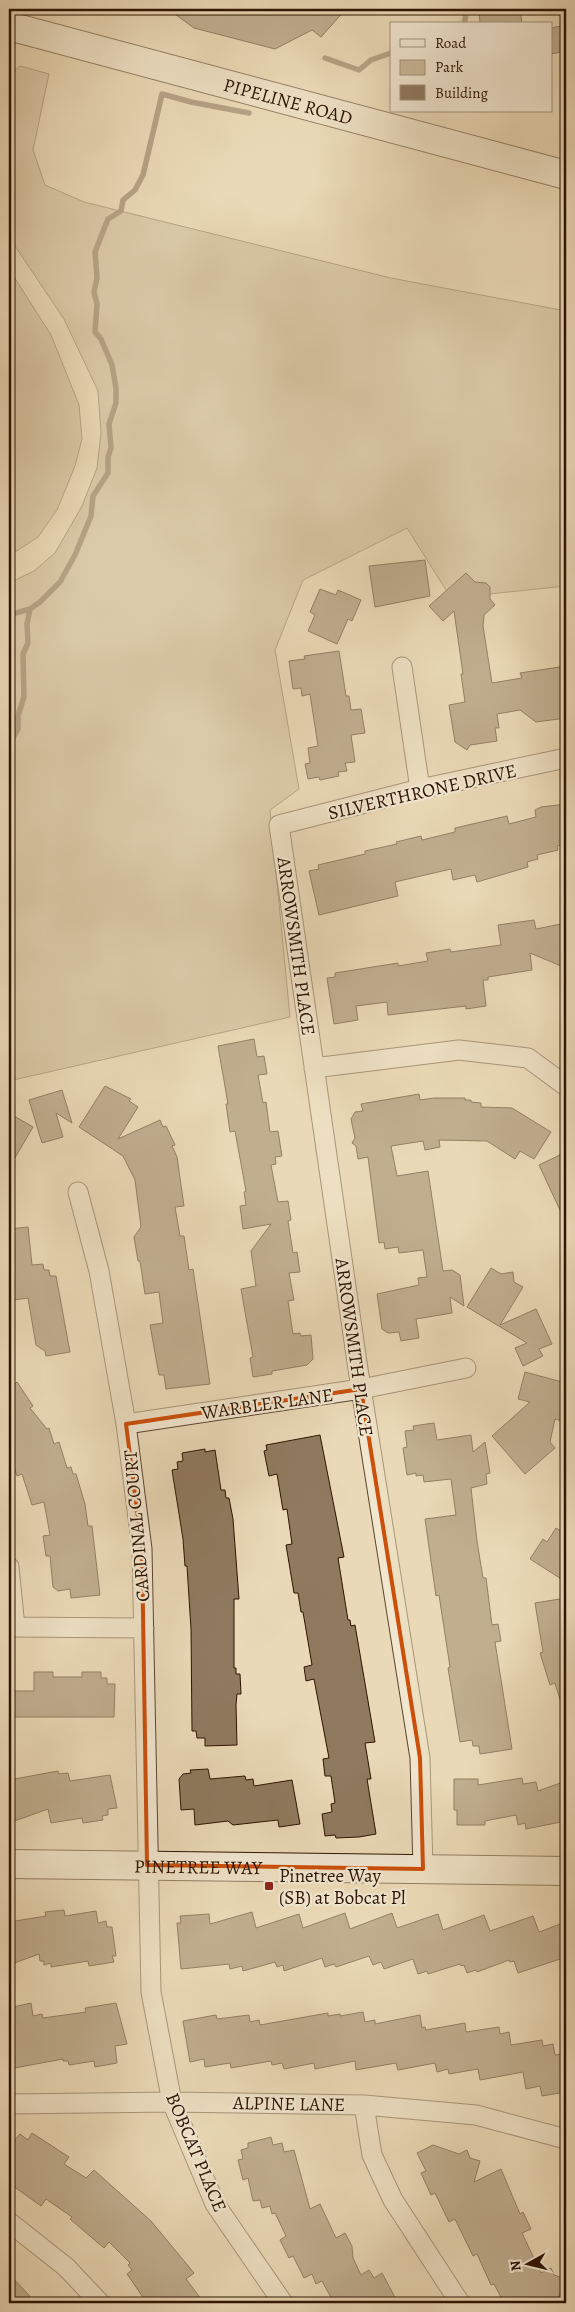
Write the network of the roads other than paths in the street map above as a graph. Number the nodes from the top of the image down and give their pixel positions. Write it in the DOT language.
graph roads {
  1 [pos="18,21"];
  2 [pos="566,175"];
  3 [pos="402,667"];
  4 [pos="566,758"];
  5 [pos="420,789"];
  6 [pos="279,825"];
  7 [pos="314,1068"];
  8 [pos="566,1086"];
  9 [pos="78,1192"];
  10 [pos="466,1368"];
  11 [pos="361,1389"];
  12 [pos="126,1424"];
  13 [pos="9,1567"];
  14 [pos="12,1627"];
  15 [pos="144,1628"];
  16 [pos="9,1864"];
  17 [pos="147,1865"];
  18 [pos="423,1869"];
  19 [pos="566,1871"];
  20 [pos="172,2102"];
  21 [pos="9,2104"];
  22 [pos="364,2105"];
  23 [pos="566,2139"];
  24 [pos="9,2222"];
  25 [pos="100,2303"];
  26 [pos="283,2303"];
  27 [pos="460,2303"];
  1 -- 2 [label="main road, PIPELINE ROAD"];
  3 -- 5 [label="street"];
  4 -- 5 [label="street, SILVERTHRONE DRIVE"];
  5 -- 6 [label="street, SILVERTHRONE DRIVE"];
  6 -- 7 [label="street, ARROWSMITH PLACE"];
  7 -- 8 [label="street"];
  7 -- 11 [label="street, ARROWSMITH PLACE"];
  9 -- 12 [label="street, CARDINAL COURT"];
  10 -- 11 [label="street, WARBLER LANE"];
  11 -- 12 [label="street, WARBLER LANE"];
  11 -- 18 [label="street, ARROWSMITH PLACE"];
  12 -- 15 [label="street, CARDINAL COURT"];
  13 -- 14 [label="street"];
  14 -- 15 [label="street"];
  15 -- 17 [label="street, CARDINAL COURT"];
  16 -- 17 [label="main road, PINETREE WAY"];
  17 -- 18 [label="main road, PINETREE WAY"];
  17 -- 20 [label="street, BOBCAT PLACE"];
  18 -- 19 [label="main road, PINETREE WAY"];
  20 -- 21 [label="street, ALPINE LANE"];
  20 -- 22 [label="street, ALPINE LANE"];
  20 -- 26 [label="street, BOBCAT PLACE"];
  22 -- 23 [label="street, ALPINE LANE"];
  22 -- 27 [label="street"];
  24 -- 25 [label="street"];
}
